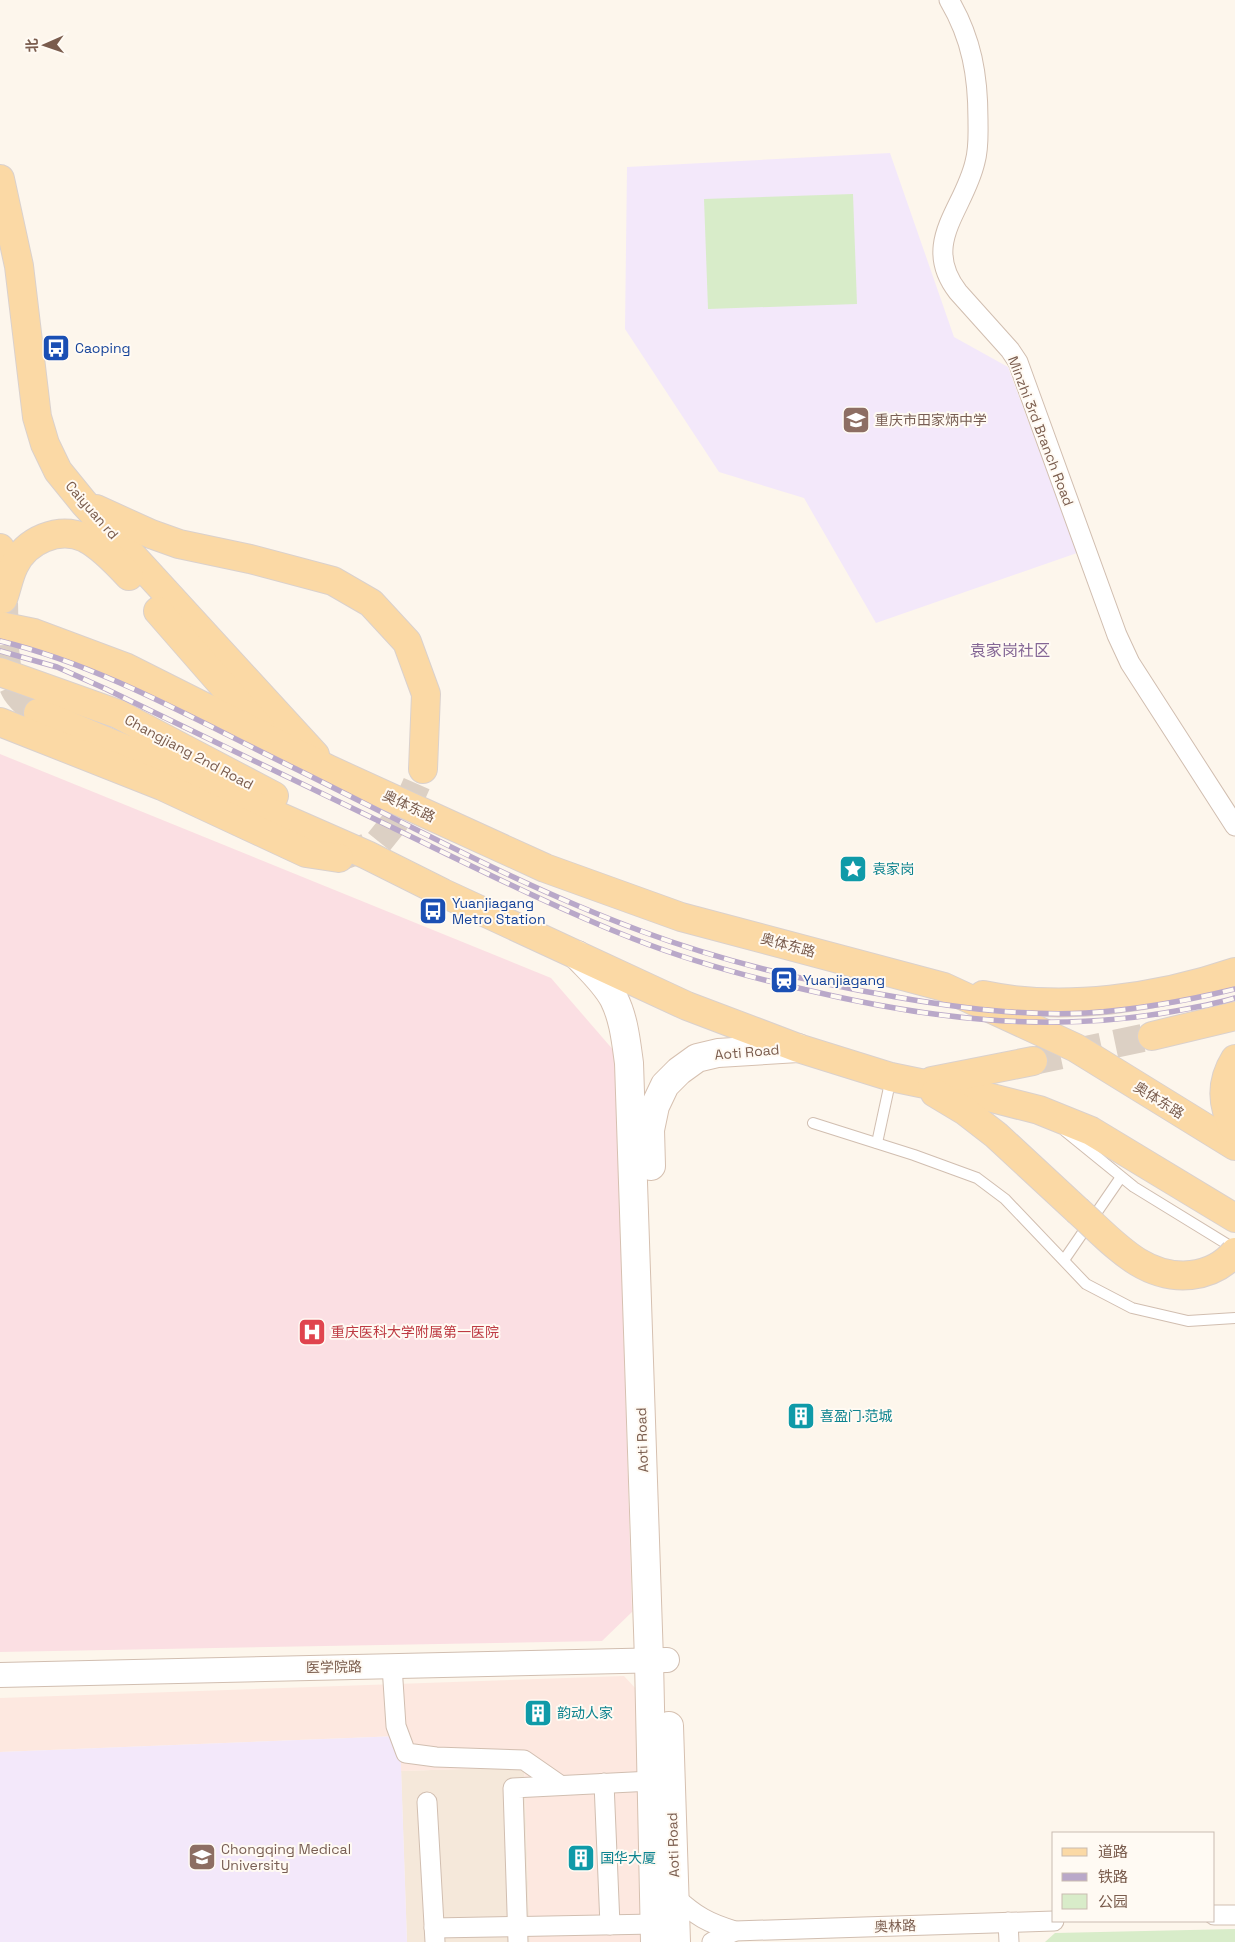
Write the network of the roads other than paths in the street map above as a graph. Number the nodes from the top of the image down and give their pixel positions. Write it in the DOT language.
graph roads {
  1 [pos="950,0"];
  2 [pos="0,179"];
  3 [pos="84,503"];
  4 [pos="0,548"];
  5 [pos="0,626"];
  6 [pos="0,672"];
  7 [pos="38,713"];
  8 [pos="0,722"];
  9 [pos="269,738"];
  10 [pos="423,768"];
  11 [pos="328,769"];
  12 [pos="1235,826"];
  13 [pos="367,855"];
  14 [pos="338,858"];
  15 [pos="576,954"];
  16 [pos="1235,972"];
  17 [pos="944,987"];
  18 [pos="1235,1016"];
  19 [pos="1152,1036"];
  20 [pos="798,1048"];
  21 [pos="1235,1059"];
  22 [pos="1033,1061"];
  23 [pos="891,1077"];
  24 [pos="919,1084"];
  25 [pos="1039,1110"];
  26 [pos="814,1123"];
  27 [pos="1232,1142"];
  28 [pos="877,1143"];
  29 [pos="1121,1177"];
  30 [pos="1235,1218"];
  31 [pos="1235,1250"];
  32 [pos="1064,1260"];
  33 [pos="1235,1318"];
  34 [pos="658,1660"];
  35 [pos="392,1666"];
  36 [pos="0,1675"];
  37 [pos="652,1780"];
  38 [pos="604,1783"];
  39 [pos="560,1785"];
  40 [pos="427,1802"];
  41 [pos="675,1897"];
  42 [pos="1215,1915"];
  43 [pos="1235,1915"];
  44 [pos="1052,1921"];
  45 [pos="1008,1922"];
  46 [pos="610,1925"];
  47 [pos="735,1931"];
  48 [pos="655,1933"];
  49 [pos="517,1934"];
  50 [pos="434,1935"];
  51 [pos="676,1942"];
  52 [pos="712,1942"];
  53 [pos="1009,1942"];
  1 -- 12 [label="street, Minzhi 3rd Branch Road"];
  2 -- 3 [label="main road, Caiyuan rd"];
  3 -- 10 [label="main road"];
  3 -- 11 [label="main road, Caiyuan rd"];
  4 -- 9 [label="main road"];
  5 -- 9 [label="main road"];
  6 -- 13 [label="main road, Changjiang 2nd Road"];
  7 -- 13 [label="main road"];
  8 -- 14 [label="main road"];
  9 -- 11 [label="main road"];
  11 -- 17 [label="main road, 奥体东路"];
  13 -- 15 [label="main road"];
  15 -- 20 [label="main road"];
  15 -- 34 [label="main road, Aoti Road"];
  16 -- 17 [label="main road"];
  17 -- 27 [label="main road, 奥体东路"];
  18 -- 19 [label="main road"];
  20 -- 23 [label="main road"];
  20 -- 34 [label="main road, Aoti Road"];
  21 -- 27 [label="main road"];
  22 -- 24 [label="main road"];
  23 -- 24 [label="main road"];
  23 -- 28 [label="lane"];
  24 -- 25 [label="main road"];
  24 -- 31 [label="main road, bridge"];
  25 -- 29 [label="lane"];
  25 -- 30 [label="main road"];
  26 -- 28 [label="lane"];
  28 -- 32 [label="lane"];
  29 -- 31 [label="lane"];
  29 -- 32 [label="lane"];
  32 -- 33 [label="lane"];
  34 -- 35 [label="street, 医学院路"];
  34 -- 37 [label="main road, Aoti Road"];
  34 -- 41 [label="main road, Aoti Road"];
  35 -- 36 [label="street, 医学院路"];
  35 -- 39 [label="street"];
  37 -- 38 [label="street"];
  37 -- 48 [label="main road, Aoti Road"];
  38 -- 39 [label="street"];
  38 -- 46 [label="street"];
  39 -- 49 [label="street"];
  40 -- 50 [label="street"];
  41 -- 47 [label="street, 奥林路"];
  41 -- 51 [label="main road, Aoti Road"];
  42 -- 43 [label="street"];
  44 -- 45 [label="street, 奥林路"];
  45 -- 47 [label="street, 奥林路"];
  45 -- 53 [label="street"];
  46 -- 48 [label="street"];
  46 -- 49 [label="street"];
  47 -- 52 [label="street, 奥林路"];
  49 -- 50 [label="street"];
}
